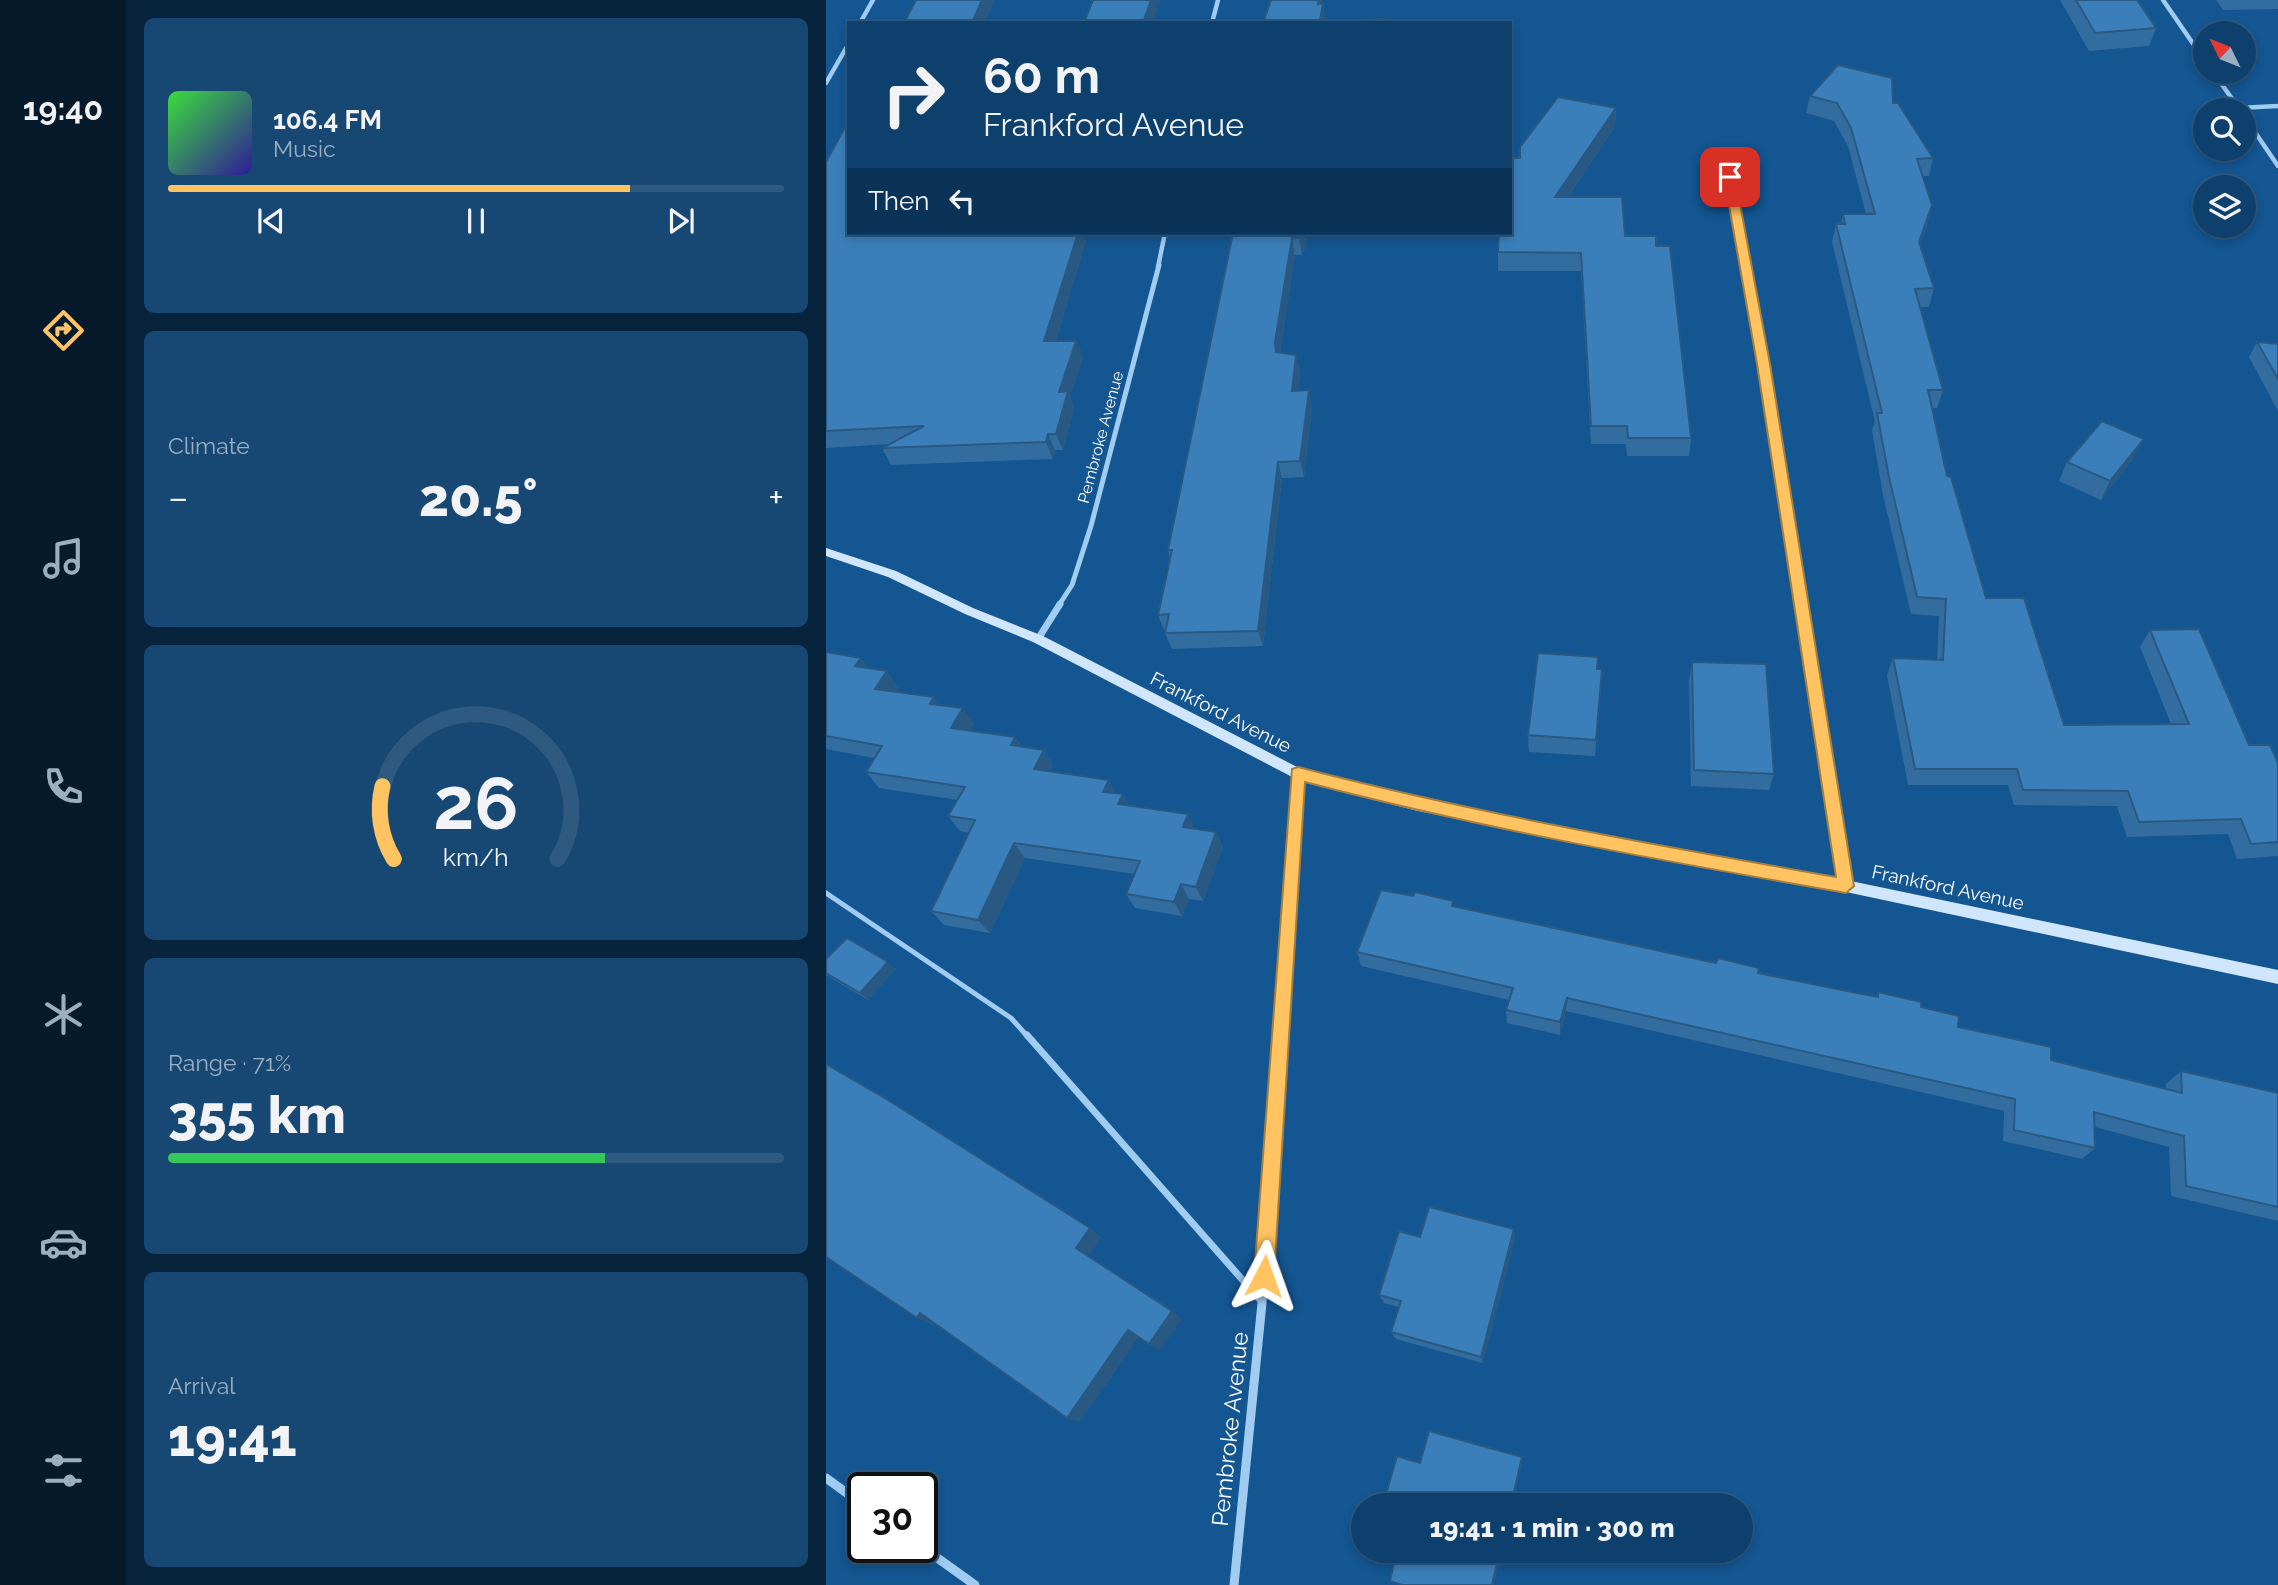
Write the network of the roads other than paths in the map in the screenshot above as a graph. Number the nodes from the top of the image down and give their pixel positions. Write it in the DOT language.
graph roads {
  1 [pos="873,0"];
  2 [pos="1218,0"];
  3 [pos="2163,0"];
  4 [pos="861,21"];
  5 [pos="1213,21"];
  6 [pos="2193,44"];
  7 [pos="847,46"];
  8 [pos="826,83"];
  9 [pos="2278,106"];
  10 [pos="2256,108"];
  11 [pos="2256,134"];
  12 [pos="2278,166"];
  13 [pos="1730,177"];
  14 [pos="1166,235"];
  15 [pos="826,552"];
  16 [pos="1038,639"];
  17 [pos="1298,774"];
  18 [pos="1846,886"];
  19 [pos="826,893"];
  20 [pos="2278,976"];
  21 [pos="1262,1303"];
  22 [pos="826,1478"];
  23 [pos="847,1493"];
  24 [pos="938,1558"];
  25 [pos="975,1585"];
  26 [pos="1234,1585"];
  1 -- 4 [label="street"];
  2 -- 5 [label="street"];
  3 -- 6 [label="street"];
  7 -- 8 [label="street"];
  9 -- 10 [label="street"];
  11 -- 12 [label="street"];
  13 -- 18 [label="street"];
  14 -- 16 [label="street, Pembroke Avenue"];
  15 -- 16 [label="street, Frankford Avenue"];
  16 -- 17 [label="street, Frankford Avenue"];
  17 -- 18 [label="street, Frankford Avenue"];
  17 -- 21 [label="street, Pembroke Avenue"];
  18 -- 20 [label="street, Frankford Avenue"];
  19 -- 21 [label="lane"];
  21 -- 26 [label="street, Pembroke Avenue"];
  22 -- 23 [label="street"];
  24 -- 25 [label="street"];
}
